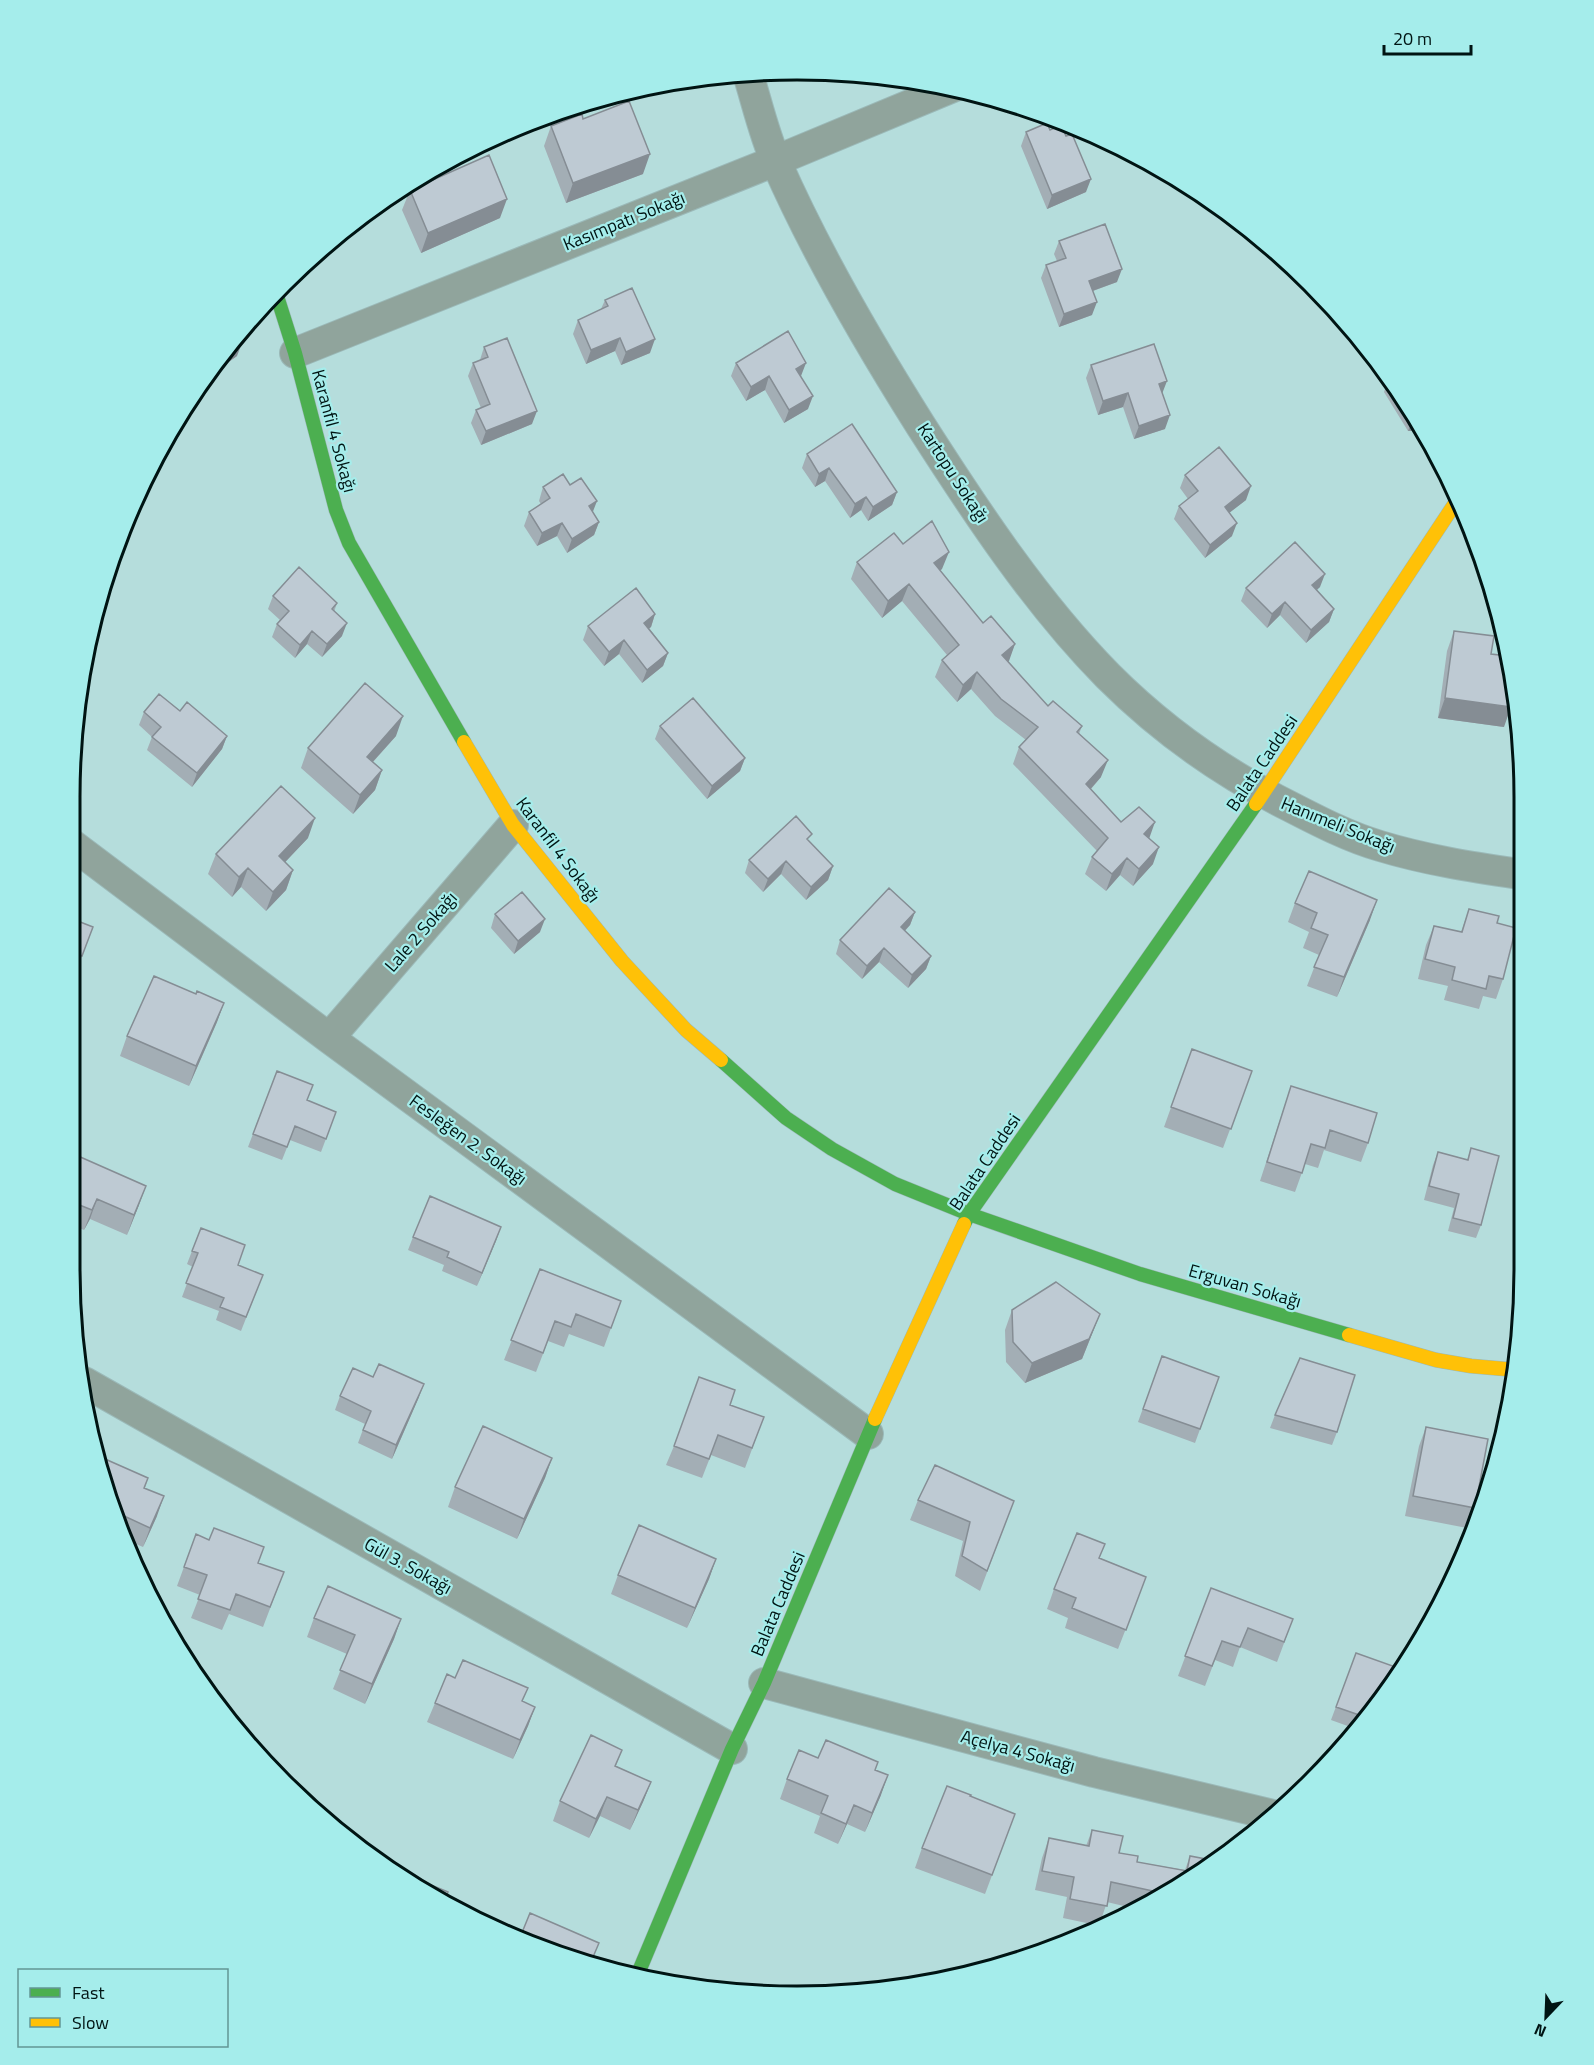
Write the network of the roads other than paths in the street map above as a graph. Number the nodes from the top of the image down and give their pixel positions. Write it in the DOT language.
graph roads {
  1 [pos="750,81"];
  2 [pos="938,93"];
  3 [pos="775,161"];
  4 [pos="279,302"];
  5 [pos="295,353"];
  6 [pos="1453,507"];
  7 [pos="1263,794"];
  8 [pos="513,825"];
  9 [pos="80,851"];
  10 [pos="1514,873"];
  11 [pos="329,1038"];
  12 [pos="969,1214"];
  13 [pos="1507,1369"];
  14 [pos="90,1385"];
  15 [pos="868,1434"];
  16 [pos="764,1683"];
  17 [pos="732,1749"];
  18 [pos="1263,1813"];
  19 [pos="640,1968"];
  1 -- 3 [label="street, Kartopu Sokağı"];
  2 -- 3 [label="street, Kasımpatı Sokağı"];
  3 -- 5 [label="street, Kasımpatı Sokağı"];
  3 -- 7 [label="street, Kartopu Sokağı"];
  4 -- 5 [label="street, Karanfil 4 Sokağı"];
  5 -- 8 [label="street, Karanfil 4 Sokağı"];
  6 -- 7 [label="street, Balata Caddesi"];
  7 -- 10 [label="street, Hanımeli Sokağı"];
  7 -- 12 [label="street, Balata Caddesi"];
  8 -- 11 [label="street, Lale 2 Sokağı"];
  8 -- 12 [label="street, Karanfil 4 Sokağı"];
  9 -- 11 [label="street, Fesleğen 2. Sokağı"];
  11 -- 15 [label="street, Fesleğen 2. Sokağı"];
  12 -- 13 [label="street, Erguvan Sokağı"];
  12 -- 15 [label="street, Balata Caddesi"];
  14 -- 17 [label="street, Gül 3. Sokağı"];
  15 -- 16 [label="street, Balata Caddesi"];
  16 -- 17 [label="street, Balata Caddesi"];
  16 -- 18 [label="street, Açelya 4 Sokağı"];
  17 -- 19 [label="street, Balata Caddesi"];
}
